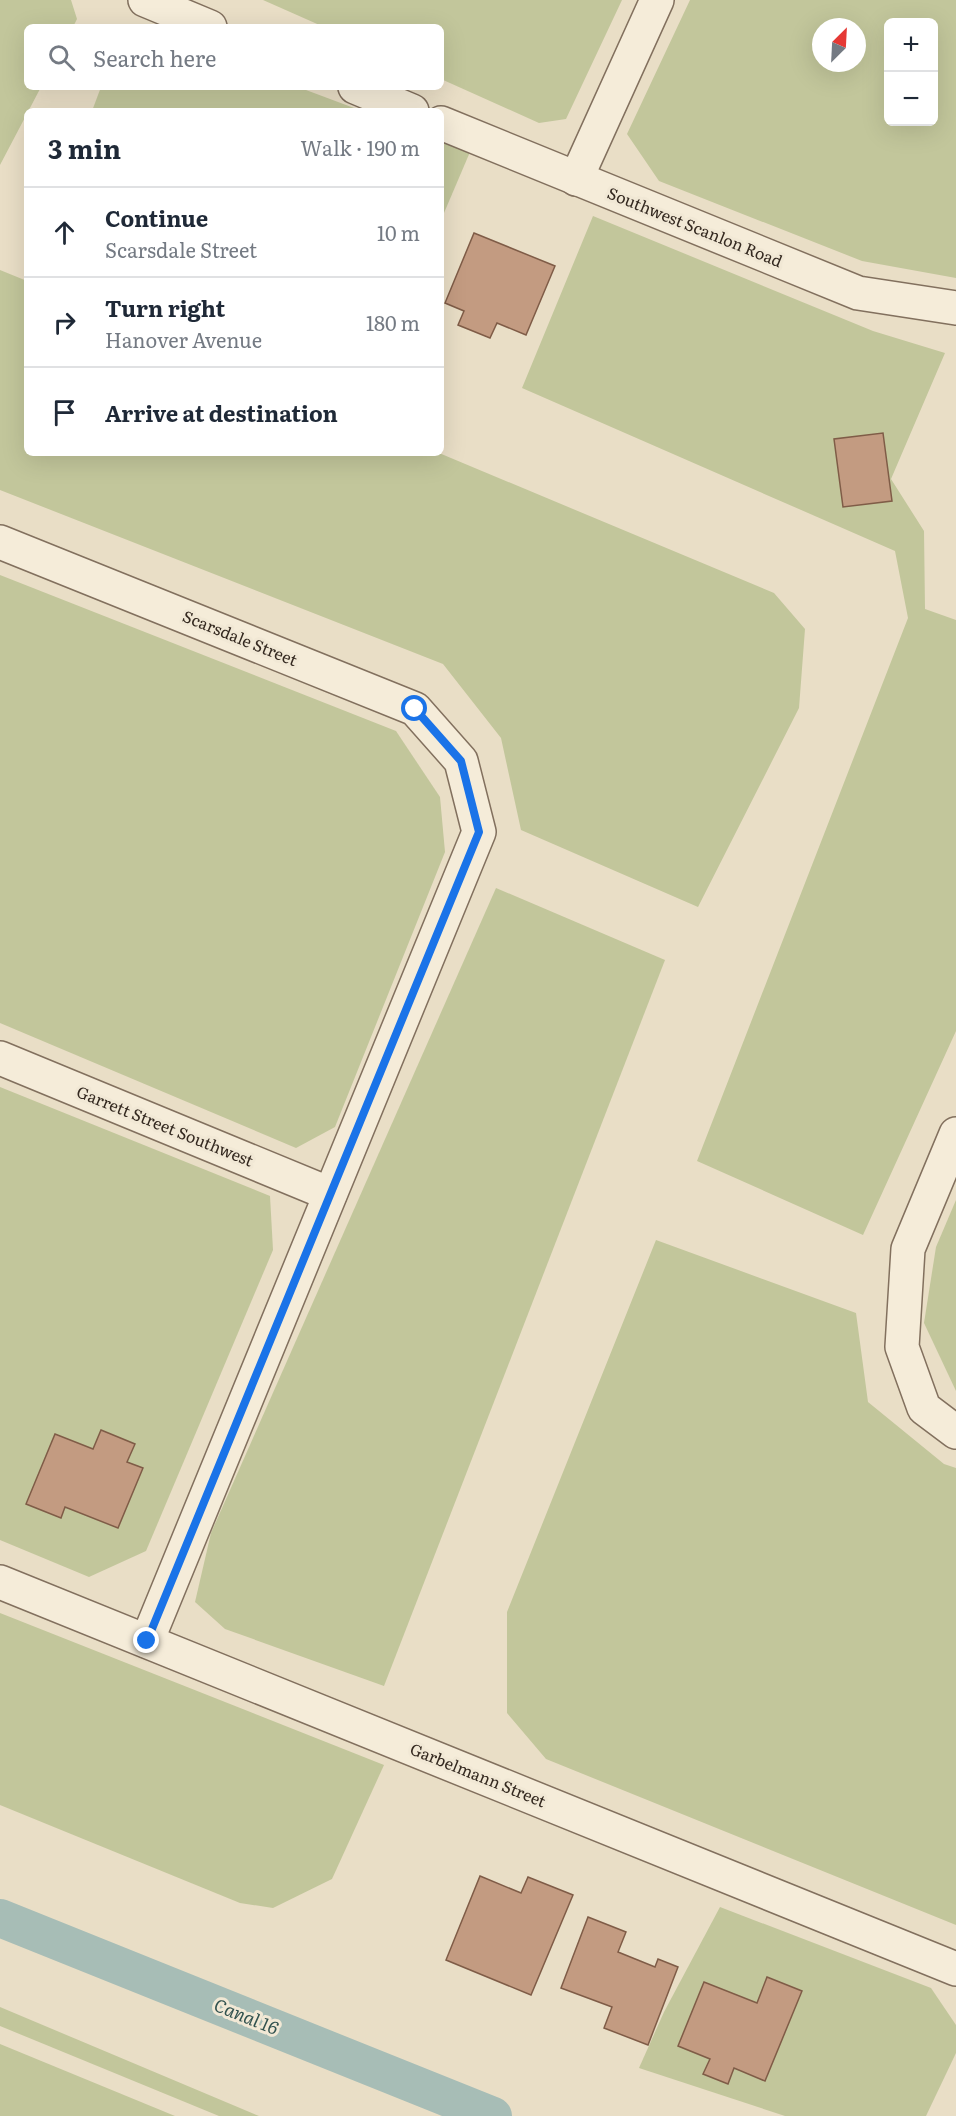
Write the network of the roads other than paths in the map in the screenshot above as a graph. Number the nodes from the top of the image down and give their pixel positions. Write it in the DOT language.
graph roads {
  1 [pos="145,0"];
  2 [pos="657,0"];
  3 [pos="203,24"];
  4 [pos="362,90"];
  5 [pos="405,108"];
  6 [pos="444,124"];
  7 [pos="576,179"];
  8 [pos="956,308"];
  9 [pos="0,542"];
  10 [pos="0,1058"];
  11 [pos="956,1134"];
  12 [pos="330,1194"];
  13 [pos="956,1431"];
  14 [pos="0,1582"];
  15 [pos="147,1641"];
  16 [pos="956,1969"];
  1 -- 3 [label="street"];
  2 -- 7 [label="street"];
  4 -- 5 [label="street"];
  6 -- 7 [label="street, Southwest Scanlon Road"];
  7 -- 8 [label="street, Southwest Scanlon Road"];
  9 -- 12 [label="street, Scarsdale Street"];
  10 -- 12 [label="street, Garrett Street Southwest"];
  11 -- 13 [label="street"];
  12 -- 15 [label="street"];
  14 -- 15 [label="street, Garbelmann Street"];
  15 -- 16 [label="street, Garbelmann Street"];
}
